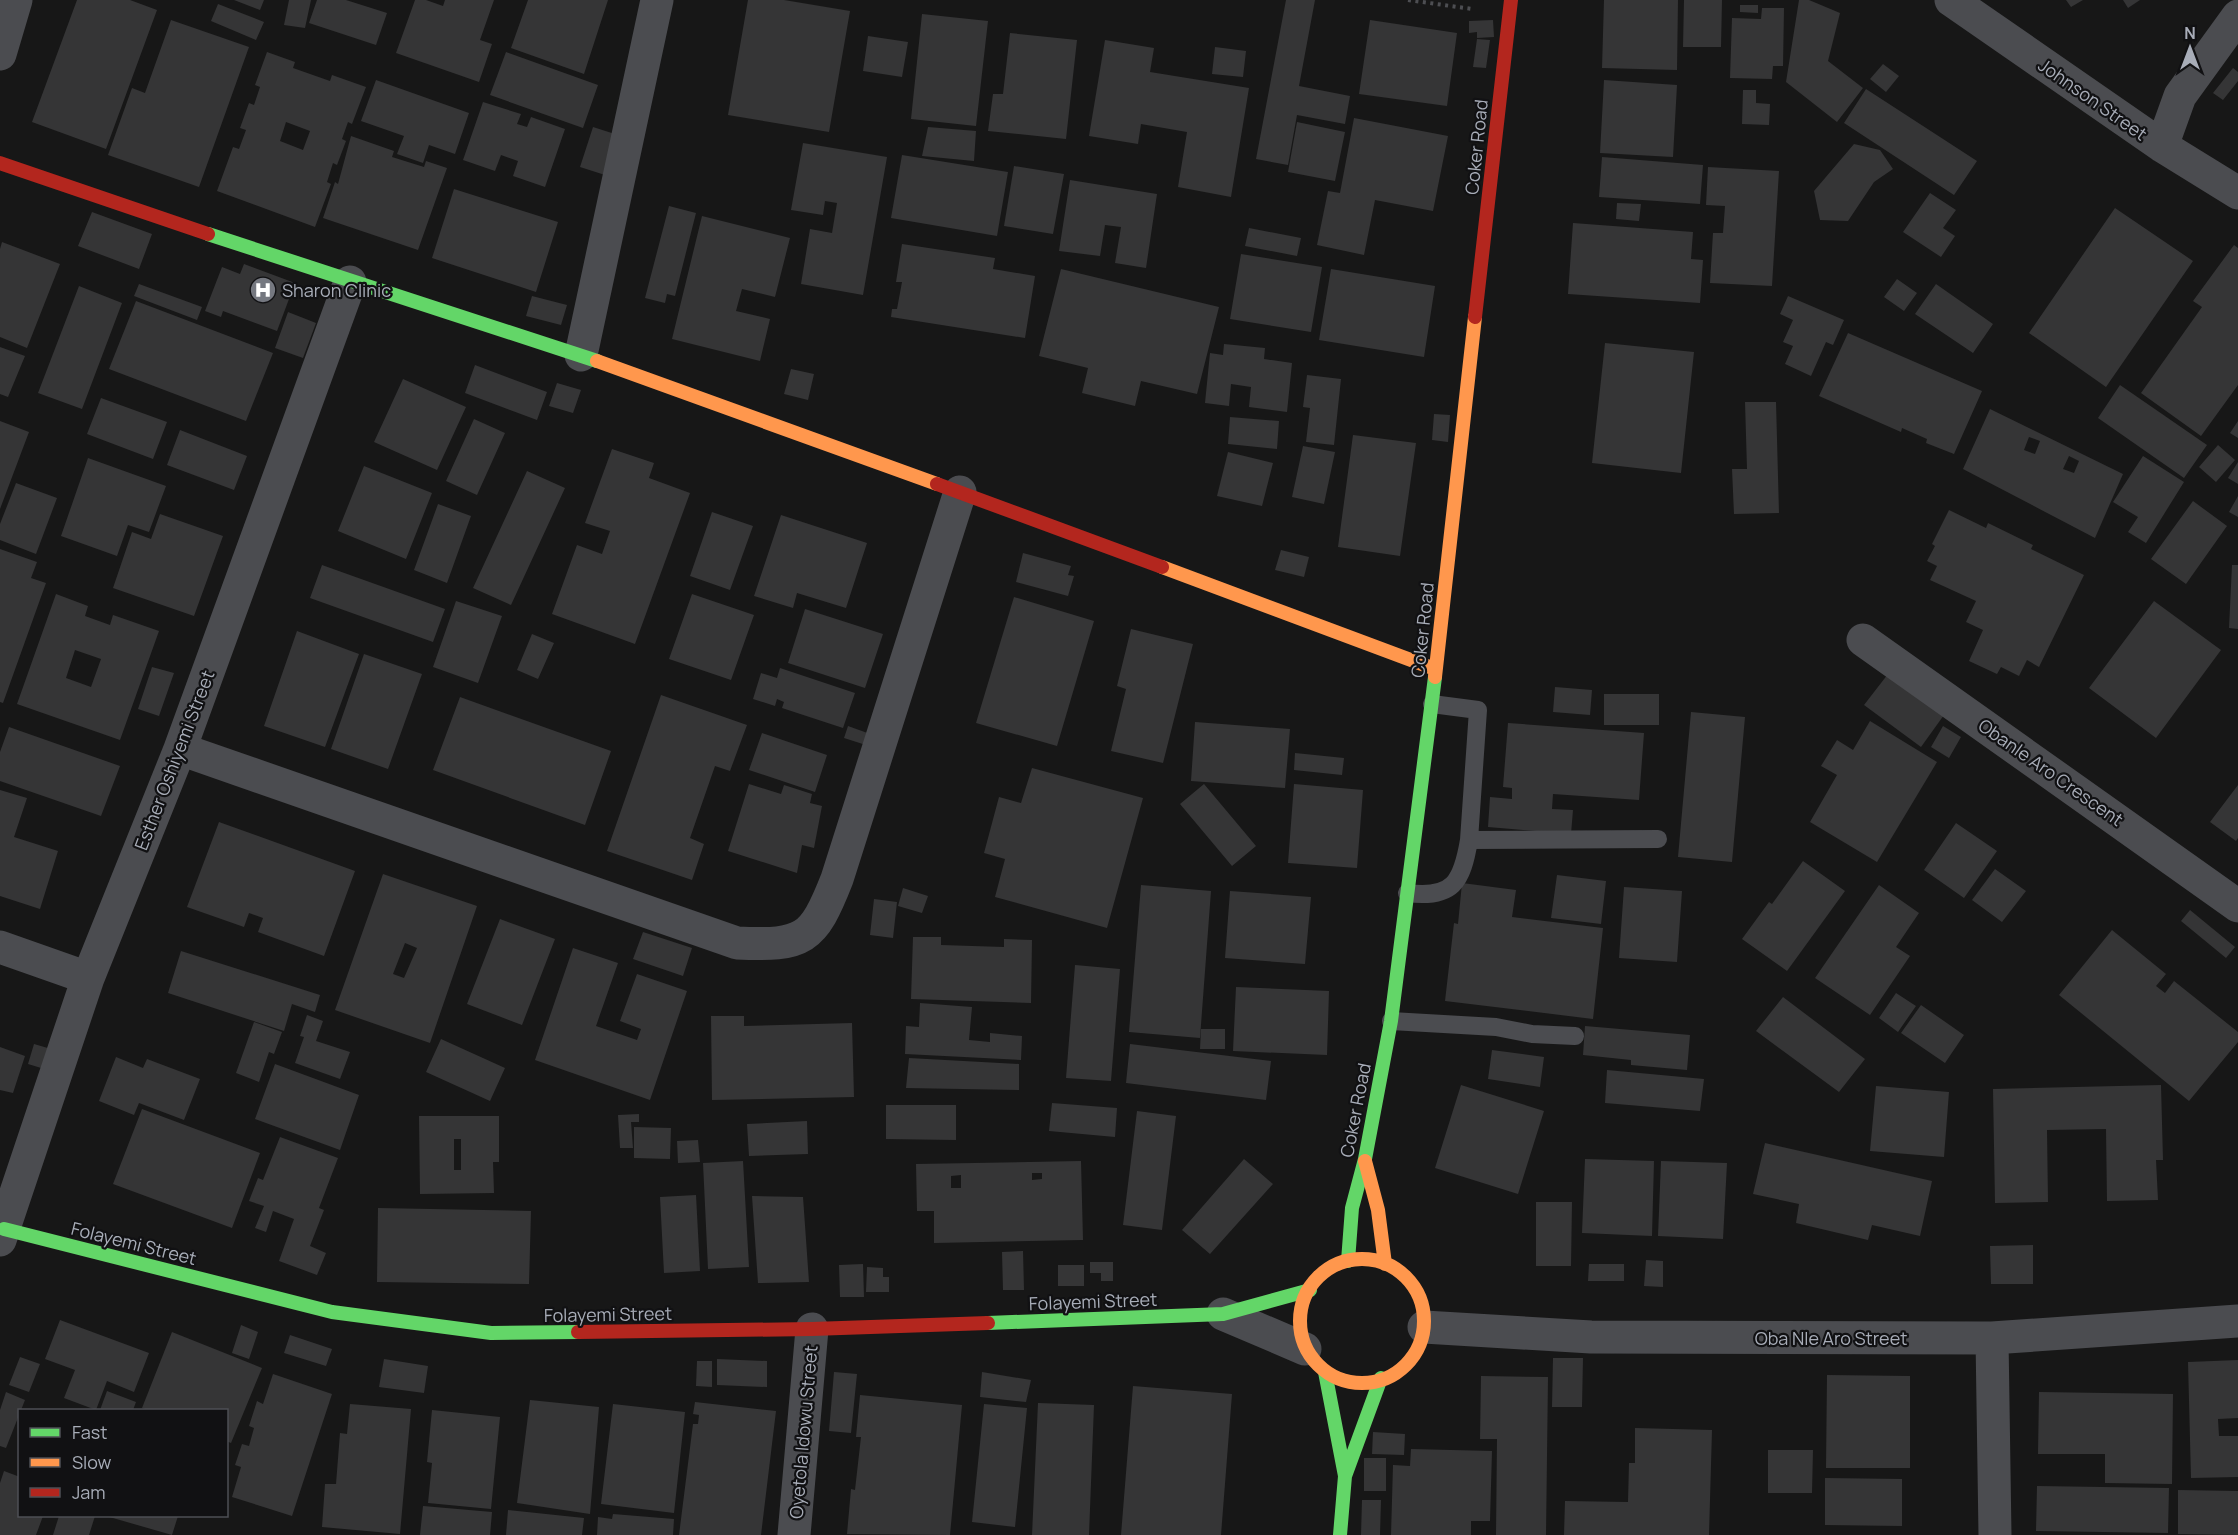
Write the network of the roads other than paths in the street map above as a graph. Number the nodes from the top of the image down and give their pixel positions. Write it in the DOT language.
graph roads {
  1 [pos="16,0"];
  2 [pos="657,0"];
  3 [pos="1951,0"];
  4 [pos="1510,7"];
  5 [pos="2238,16"];
  6 [pos="0,54"];
  7 [pos="2162,146"];
  8 [pos="0,163"];
  9 [pos="2238,193"];
  10 [pos="350,282"];
  11 [pos="581,355"];
  12 [pos="960,492"];
  13 [pos="1863,640"];
  14 [pos="1436,669"];
  15 [pos="1432,704"];
  16 [pos="180,749"];
  17 [pos="1658,839"];
  18 [pos="1469,840"];
  19 [pos="1407,892"];
  20 [pos="2238,906"];
  21 [pos="0,947"];
  22 [pos="88,978"];
  23 [pos="1390,1021"];
  24 [pos="1575,1036"];
  25 [pos="1365,1159"];
  26 [pos="2,1234"];
  27 [pos="1348,1261"];
  28 [pos="1385,1264"];
  29 [pos="1310,1290"];
  30 [pos="1223,1314"];
  31 [pos="2238,1321"];
  32 [pos="1424,1327"];
  33 [pos="812,1329"];
  34 [pos="1992,1338"];
  35 [pos="1315,1361"];
  36 [pos="1382,1378"];
  37 [pos="1345,1476"];
  38 [pos="794,1535"];
  39 [pos="1340,1535"];
  40 [pos="1995,1535"];
  1 -- 6 [label="street"];
  2 -- 11 [label="street"];
  3 -- 7 [label="street, Johnson Street"];
  4 -- 14 [label="street, Coker Road"];
  5 -- 7 [label="street"];
  7 -- 9 [label="street, Johnson Street"];
  8 -- 10 [label="street"];
  10 -- 11 [label="street"];
  10 -- 16 [label="street, Esther Oshiyemi Street"];
  11 -- 12 [label="street"];
  12 -- 14 [label="street"];
  12 -- 16 [label="street"];
  13 -- 20 [label="street, Obanle Aro Crescent"];
  14 -- 15 [label="street, Coker Road"];
  15 -- 18 [label="lane"];
  15 -- 19 [label="street, Coker Road"];
  16 -- 22 [label="street, Esther Oshiyemi Street"];
  17 -- 18 [label="lane"];
  18 -- 19 [label="lane"];
  19 -- 23 [label="street, Coker Road"];
  21 -- 22 [label="street"];
  22 -- 26 [label="street, Esther Oshiyemi Street"];
  23 -- 24 [label="lane"];
  23 -- 25 [label="street, Coker Road"];
  25 -- 27 [label="street, Coker Road"];
  25 -- 28 [label="street"];
  26 -- 33 [label="street, Folayemi Street"];
  27 -- 28 [label="street"];
  27 -- 29 [label="street"];
  28 -- 32 [label="street"];
  29 -- 30 [label="street, Folayemi Street"];
  29 -- 35 [label="street"];
  30 -- 33 [label="street, Folayemi Street"];
  30 -- 35 [label="street"];
  31 -- 34 [label="street, Oba Nle Aro Street"];
  32 -- 34 [label="street, Oba Nle Aro Street"];
  32 -- 36 [label="street"];
  33 -- 38 [label="street, Oyetola Idowu Street"];
  34 -- 40 [label="street"];
  35 -- 36 [label="street"];
  35 -- 37 [label="street"];
  36 -- 37 [label="street"];
  37 -- 39 [label="street"];
}
